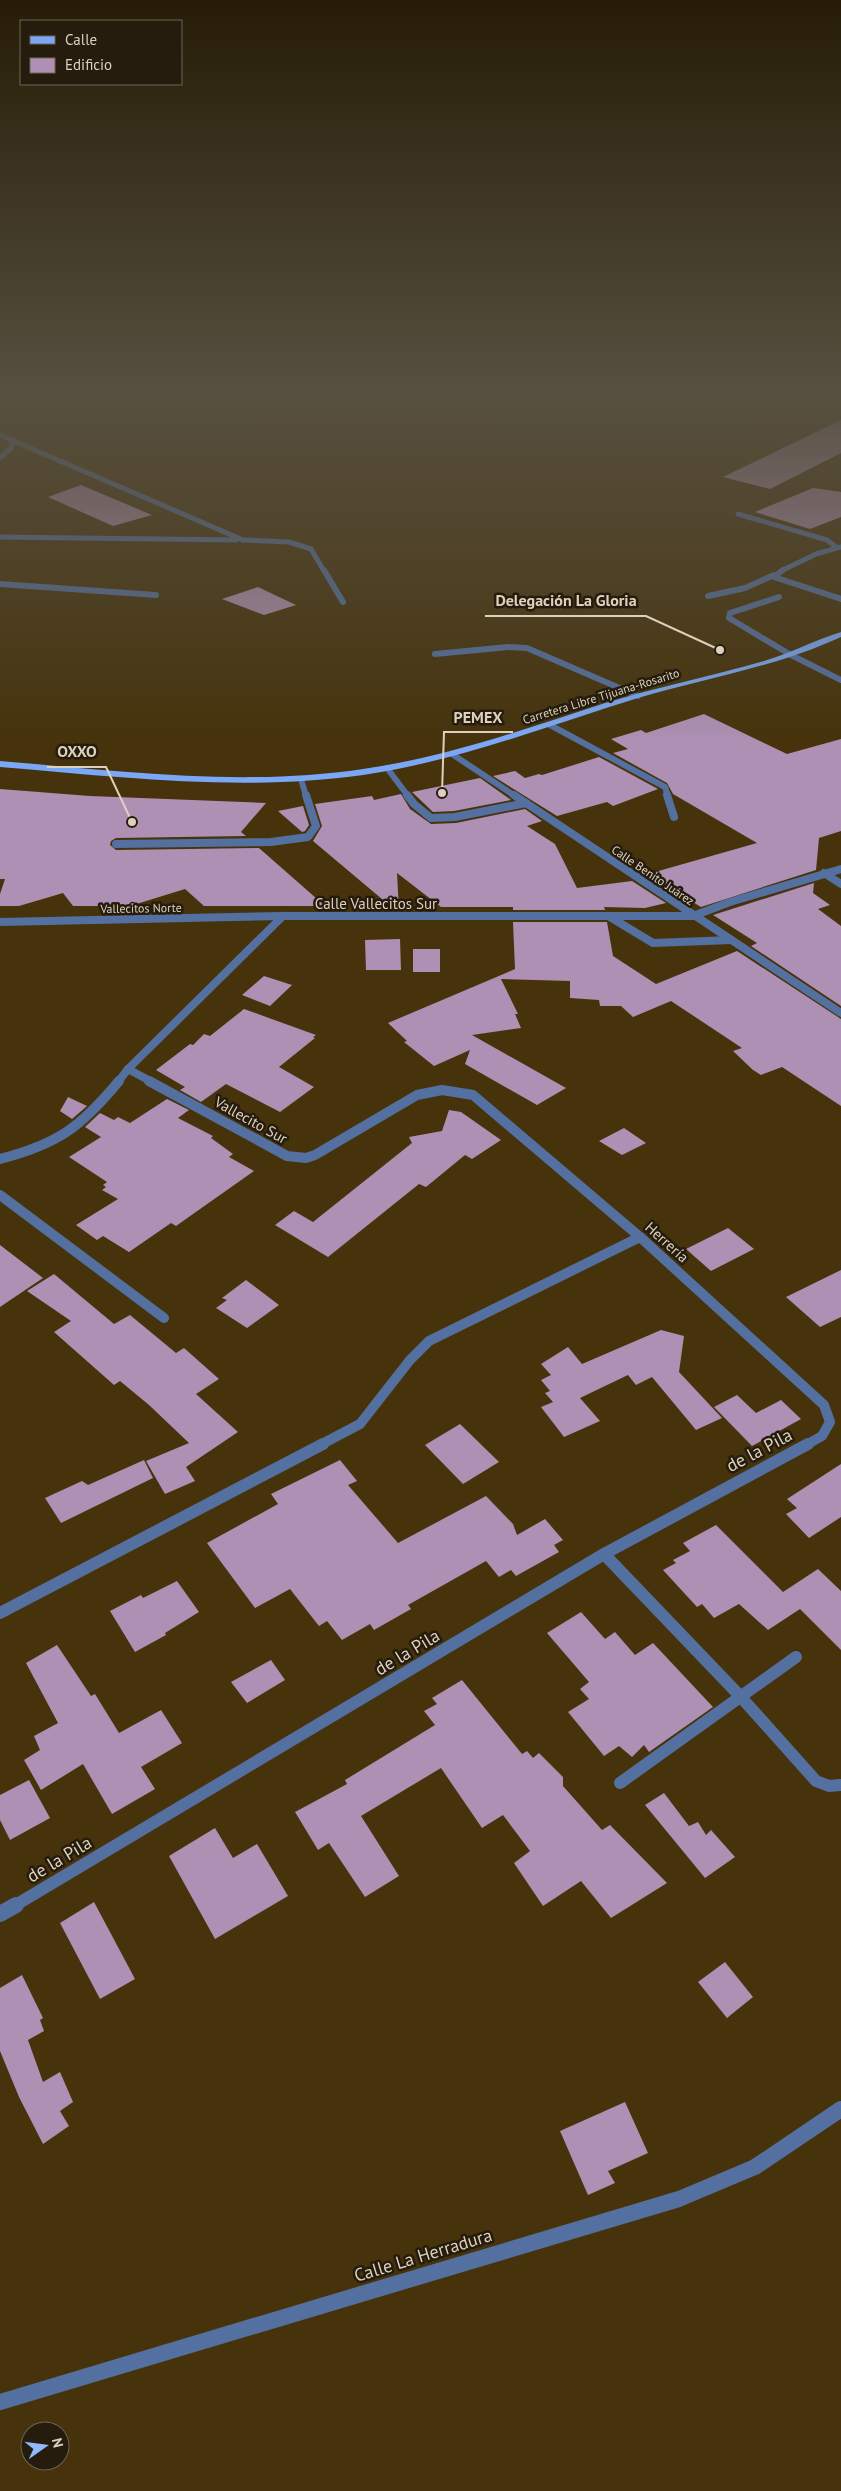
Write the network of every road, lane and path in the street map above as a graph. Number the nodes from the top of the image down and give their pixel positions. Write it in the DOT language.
graph roads {
  1 [pos="174,510"];
  2 [pos="738,514"];
  3 [pos="0,537"];
  4 [pos="242,540"];
  5 [pos="839,547"];
  6 [pos="774,575"];
  7 [pos="0,584"];
  8 [pos="841,590"];
  9 [pos="156,596"];
  10 [pos="708,596"];
  11 [pos="830,596"];
  12 [pos="779,597"];
  13 [pos="841,599"];
  14 [pos="344,602"];
  15 [pos="839,637"];
  16 [pos="435,654"];
  17 [pos="790,655"];
  18 [pos="841,680"];
  19 [pos="638,696"];
  20 [pos="550,724"];
  21 [pos="452,754"];
  22 [pos="0,764"];
  23 [pos="387,768"];
  24 [pos="301,778"];
  25 [pos="526,803"];
  26 [pos="674,817"];
  27 [pos="116,844"];
  28 [pos="841,869"];
  29 [pos="824,873"];
  30 [pos="841,884"];
  31 [pos="283,916"];
  32 [pos="693,916"];
  33 [pos="610,917"];
  34 [pos="0,922"];
  35 [pos="730,940"];
  36 [pos="841,1013"];
  37 [pos="128,1069"];
  38 [pos="473,1095"];
  39 [pos="0,1159"];
  40 [pos="0,1195"];
  41 [pos="640,1237"];
  42 [pos="164,1318"];
  43 [pos="830,1422"];
  44 [pos="604,1554"];
  45 [pos="0,1613"];
  46 [pos="796,1657"];
  47 [pos="740,1696"];
  48 [pos="620,1783"];
  49 [pos="841,1785"];
  50 [pos="0,1914"];
  51 [pos="841,2109"];
  52 [pos="0,2402"];
  1 -- 4 [label="street"];
  2 -- 5 [label="street"];
  3 -- 4 [label="street"];
  4 -- 14 [label="street"];
  5 -- 6 [label="street"];
  6 -- 10 [label="street"];
  6 -- 11 [label="street"];
  7 -- 9 [label="street"];
  8 -- 11 [label="street"];
  11 -- 13 [label="street"];
  12 -- 17 [label="street"];
  15 -- 17 [label="main road, Carretera Libre Tijuana-Rosarito"];
  16 -- 19 [label="street"];
  17 -- 18 [label="street"];
  17 -- 19 [label="main road, Carretera Libre Tijuana-Rosarito"];
  19 -- 20 [label="main road, Carretera Libre Tijuana-Rosarito"];
  20 -- 21 [label="main road, Carretera Libre Tijuana-Rosarito"];
  20 -- 26 [label="street"];
  21 -- 23 [label="main road, Carretera Libre Tijuana-Rosarito"];
  21 -- 25 [label="street, Calle Benito Juárez"];
  22 -- 24 [label="main road, Carretera Libre Tijuana-Rosarito"];
  23 -- 24 [label="main road, Carretera Libre Tijuana-Rosarito"];
  23 -- 25 [label="street"];
  24 -- 27 [label="street"];
  25 -- 32 [label="street, Calle Benito Juárez"];
  28 -- 29 [label="street, Calle Vallecitos Sur"];
  29 -- 30 [label="street"];
  29 -- 32 [label="street, Calle Vallecitos Sur"];
  31 -- 33 [label="street, Calle Vallecitos Sur"];
  31 -- 34 [label="street, Vallecitos Norte"];
  31 -- 37 [label="street"];
  32 -- 33 [label="street, Calle Vallecitos Sur"];
  32 -- 35 [label="street, Calle Benito Juárez"];
  33 -- 35 [label="street"];
  35 -- 36 [label="street, Calle Benito Juárez"];
  37 -- 38 [label="street, Vallecito Sur"];
  37 -- 39 [label="street"];
  38 -- 41 [label="street, Herrería"];
  40 -- 42 [label="street"];
  41 -- 43 [label="street, Herrería"];
  41 -- 45 [label="street"];
  43 -- 44 [label="street, de la Pila"];
  44 -- 47 [label="street"];
  44 -- 50 [label="street, de la Pila"];
  46 -- 47 [label="street"];
  47 -- 48 [label="street"];
  47 -- 49 [label="street"];
  51 -- 52 [label="street, Calle La Herradura"];
}
